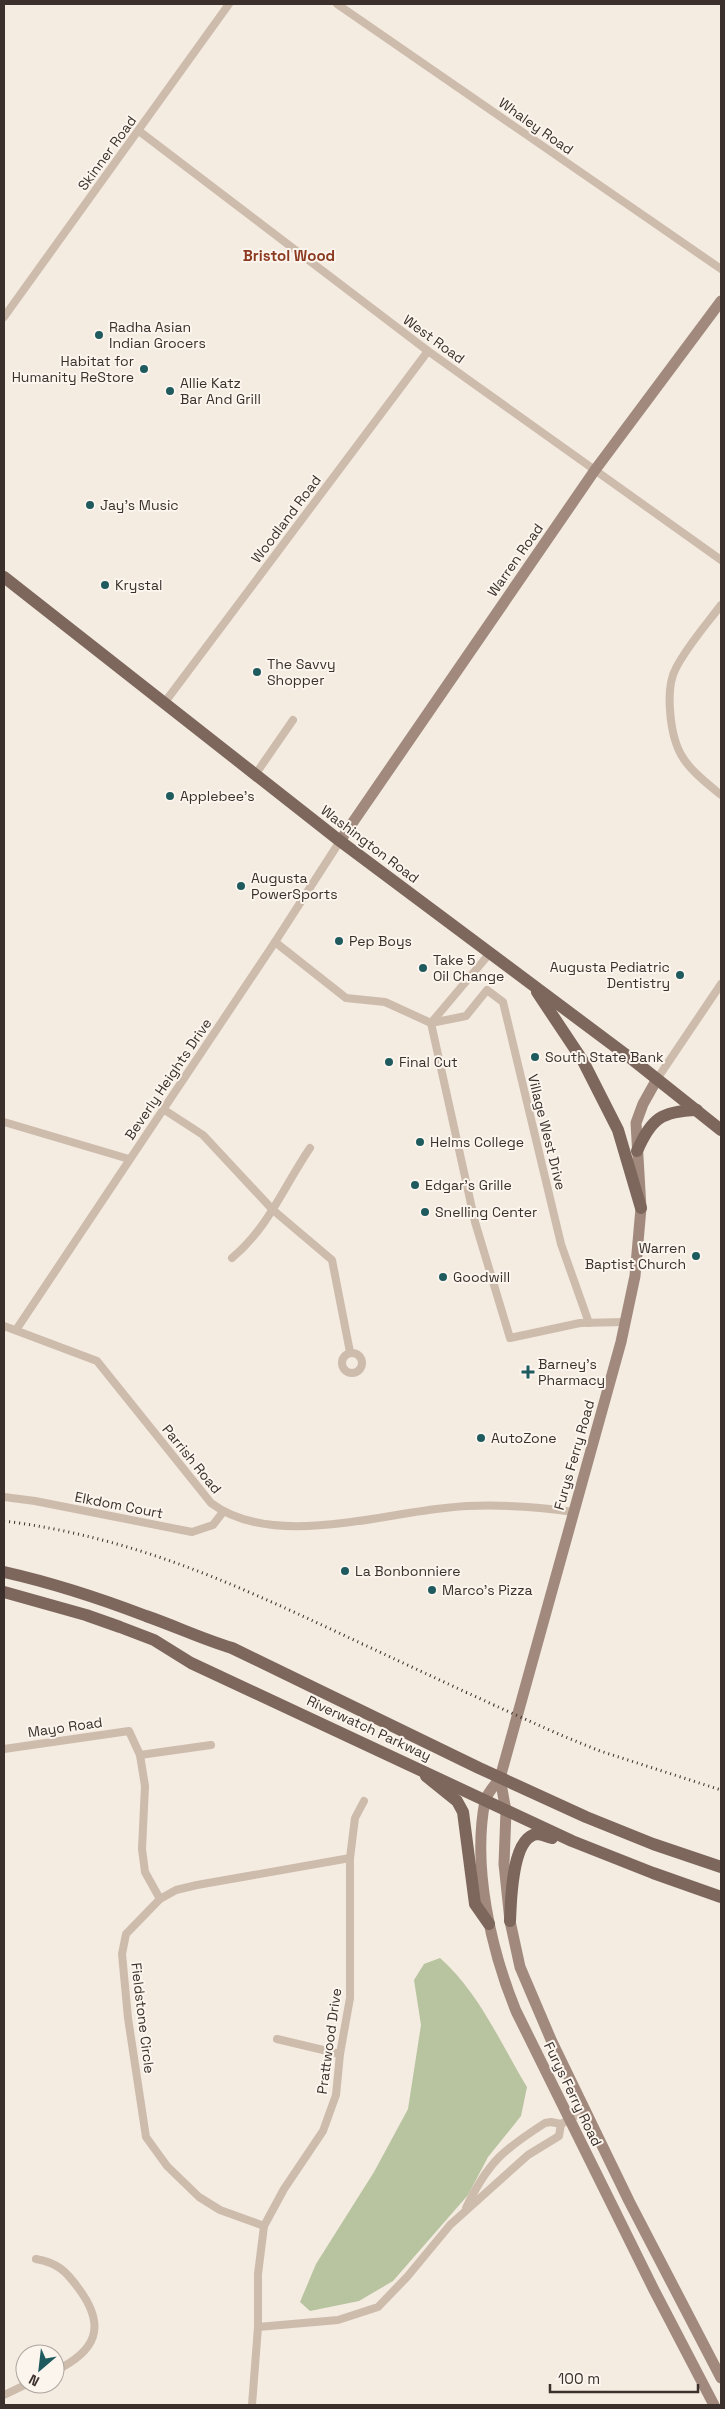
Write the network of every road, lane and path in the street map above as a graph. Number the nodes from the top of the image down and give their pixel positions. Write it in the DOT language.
graph roads {
  1 [pos="230,4"];
  2 [pos="337,4"];
  3 [pos="139,131"];
  4 [pos="721,270"];
  5 [pos="721,301"];
  6 [pos="4,317"];
  7 [pos="428,351"];
  8 [pos="595,470"];
  9 [pos="721,560"];
  10 [pos="4,577"];
  11 [pos="721,605"];
  12 [pos="165,702"];
  13 [pos="293,720"];
  14 [pos="255,775"];
  15 [pos="721,795"];
  16 [pos="340,841"];
  17 [pos="275,942"];
  18 [pos="490,954"];
  19 [pos="532,984"];
  20 [pos="721,984"];
  21 [pos="431,1023"];
  22 [pos="657,1079"];
  23 [pos="163,1109"];
  24 [pos="697,1110"];
  25 [pos="4,1122"];
  26 [pos="721,1130"];
  27 [pos="310,1148"];
  28 [pos="637,1151"];
  29 [pos="129,1159"];
  30 [pos="641,1208"];
  31 [pos="273,1210"];
  32 [pos="232,1258"];
  33 [pos="625,1322"];
  34 [pos="589,1323"];
  35 [pos="4,1326"];
  36 [pos="16,1330"];
  37 [pos="350,1352"];
  38 [pos="4,1497"];
  39 [pos="223,1512"];
  40 [pos="574,1512"];
  41 [pos="4,1572"];
  42 [pos="4,1592"];
  43 [pos="211,1745"];
  44 [pos="4,1749"];
  45 [pos="140,1755"];
  46 [pos="411,1764"];
  47 [pos="500,1778"];
  48 [pos="486,1799"];
  49 [pos="364,1800"];
  50 [pos="506,1811"];
  51 [pos="572,1841"];
  52 [pos="350,1858"];
  53 [pos="721,1867"];
  54 [pos="721,1897"];
  55 [pos="160,1898"];
  56 [pos="510,1921"];
  57 [pos="489,1924"];
  58 [pos="277,2039"];
  59 [pos="340,2054"];
  60 [pos="586,2110"];
  61 [pos="564,2122"];
  62 [pos="464,2212"];
  63 [pos="264,2226"];
  64 [pos="36,2259"];
  65 [pos="258,2328"];
  66 [pos="65,2366"];
  67 [pos="721,2378"];
  68 [pos="253,2403"];
  69 [pos="714,2405"];
  1 -- 3 [label="street, Skinner Road"];
  2 -- 4 [label="street, Whaley Road"];
  3 -- 6 [label="street, Skinner Road"];
  3 -- 7 [label="street, West Road"];
  5 -- 8 [label="main road, Warren Road"];
  7 -- 8 [label="street, West Road"];
  7 -- 12 [label="street, Woodland Road"];
  8 -- 9 [label="street, West Road"];
  8 -- 16 [label="main road, Warren Road"];
  10 -- 12 [label="main road, Washington Road"];
  11 -- 15 [label="street"];
  12 -- 14 [label="main road, Washington Road"];
  13 -- 14 [label="street"];
  14 -- 16 [label="main road, Washington Road"];
  16 -- 17 [label="street, Beverly Heights Drive"];
  16 -- 18 [label="main road, Washington Road"];
  17 -- 21 [label="street"];
  17 -- 23 [label="street, Beverly Heights Drive"];
  18 -- 19 [label="main road, Washington Road"];
  18 -- 21 [label="street"];
  19 -- 22 [label="main road, Washington Road"];
  19 -- 30 [label="main road"];
  20 -- 22 [label="street"];
  21 -- 34 [label="street"];
  21 -- 34 [label="street, Village West Drive"];
  22 -- 24 [label="main road, Washington Road"];
  22 -- 28 [label="main road, Furys Ferry Road"];
  23 -- 29 [label="street, Beverly Heights Drive"];
  23 -- 31 [label="street"];
  24 -- 26 [label="main road, Washington Road"];
  24 -- 28 [label="main road"];
  25 -- 29 [label="street"];
  27 -- 31 [label="street"];
  28 -- 30 [label="main road, Furys Ferry Road"];
  29 -- 36 [label="street, Beverly Heights Drive"];
  30 -- 33 [label="main road, Furys Ferry Road"];
  31 -- 32 [label="street"];
  31 -- 37 [label="street"];
  33 -- 34 [label="street"];
  33 -- 40 [label="main road, Furys Ferry Road"];
  35 -- 36 [label="street, Parrish Road"];
  36 -- 39 [label="street, Parrish Road"];
  38 -- 39 [label="street, Elkdom Court"];
  39 -- 40 [label="street, Parrish Road"];
  40 -- 47 [label="main road, Furys Ferry Road"];
  41 -- 47 [label="main road, Riverwatch Parkway"];
  42 -- 46 [label="main road, Riverwatch Parkway"];
  43 -- 45 [label="street"];
  44 -- 45 [label="street, Mayo Road"];
  45 -- 55 [label="street"];
  46 -- 48 [label="main road, Riverwatch Parkway"];
  46 -- 57 [label="main road"];
  47 -- 48 [label="main road, Furys Ferry Road"];
  47 -- 50 [label="main road, Furys Ferry Road"];
  47 -- 53 [label="main road, Riverwatch Parkway"];
  48 -- 50 [label="main road, Riverwatch Parkway"];
  48 -- 57 [label="main road, Furys Ferry Road"];
  49 -- 52 [label="street, Prattwood Drive"];
  50 -- 51 [label="main road, Riverwatch Parkway"];
  50 -- 56 [label="main road, Furys Ferry Road"];
  51 -- 54 [label="main road, Riverwatch Parkway"];
  51 -- 56 [label="main road"];
  52 -- 55 [label="street, Fieldstone Circle"];
  52 -- 59 [label="street, Prattwood Drive"];
  55 -- 63 [label="street, Fieldstone Circle"];
  56 -- 60 [label="main road, Furys Ferry Road"];
  57 -- 61 [label="main road, Furys Ferry Road"];
  58 -- 59 [label="street"];
  59 -- 63 [label="street, Prattwood Drive"];
  60 -- 61 [label="street"];
  60 -- 67 [label="main road, Furys Ferry Road"];
  61 -- 62 [label="street"];
  61 -- 62 [label="street"];
  61 -- 69 [label="main road, Furys Ferry Road"];
  62 -- 65 [label="street"];
  63 -- 65 [label="street, Prattwood Drive"];
  64 -- 66 [label="street"];
  65 -- 68 [label="street, Prattwood Drive"];
}
